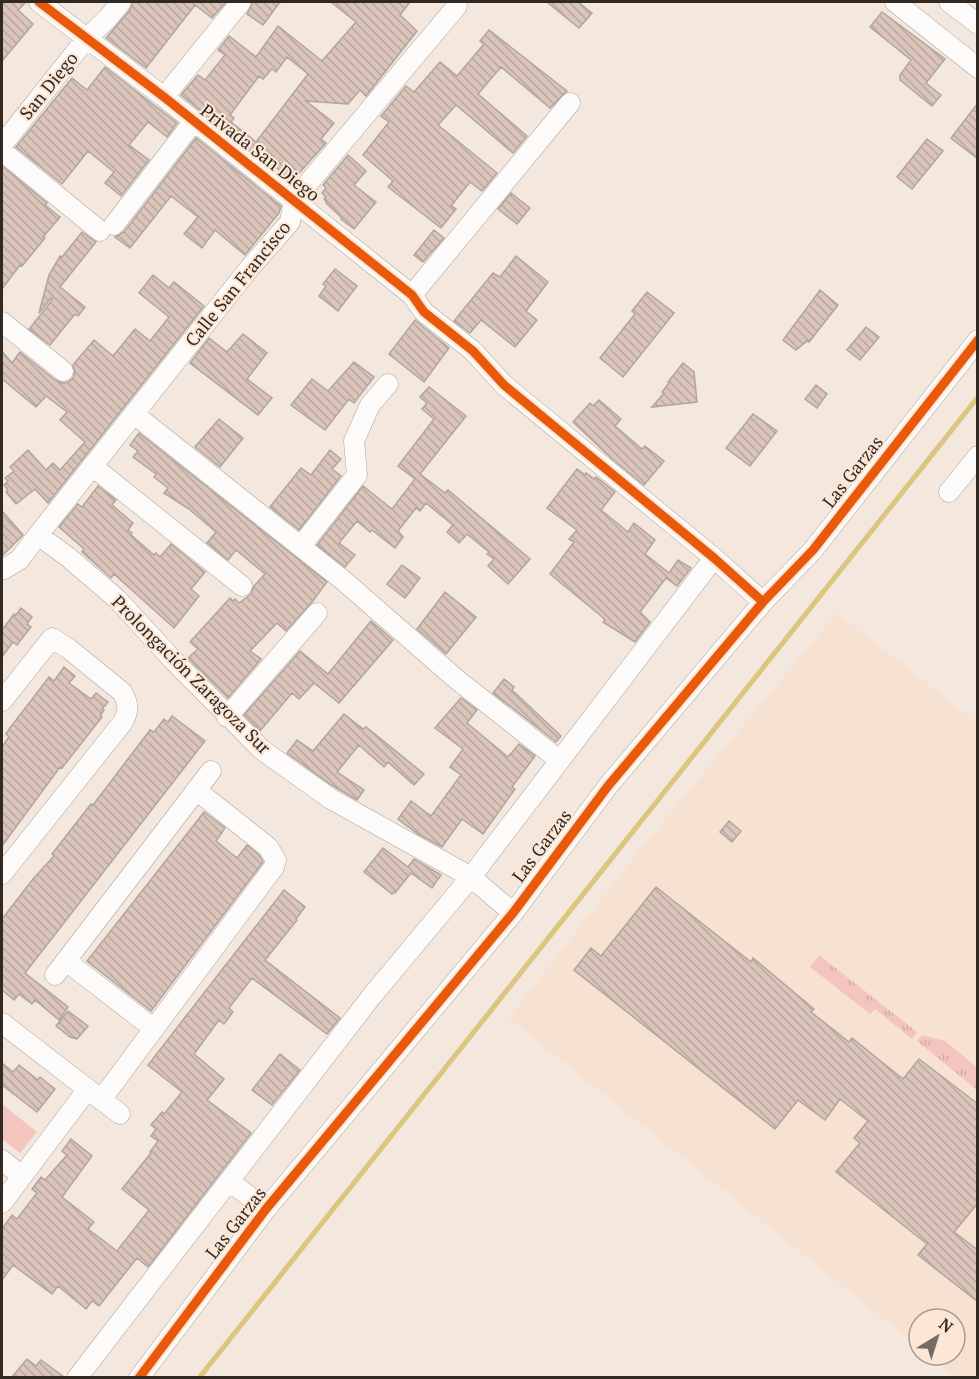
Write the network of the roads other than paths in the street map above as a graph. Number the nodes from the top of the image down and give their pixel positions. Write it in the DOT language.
graph roads {
  1 [pos="39,2"];
  2 [pos="122,2"];
  3 [pos="241,2"];
  4 [pos="895,2"];
  5 [pos="949,2"];
  6 [pos="457,6"];
  7 [pos="978,24"];
  8 [pos="86,39"];
  9 [pos="978,68"];
  10 [pos="164,98"];
  11 [pos="570,103"];
  12 [pos="194,121"];
  13 [pos="2,145"];
  14 [pos="2,151"];
  15 [pos="294,200"];
  16 [pos="412,296"];
  17 [pos="2,322"];
  18 [pos="978,340"];
  19 [pos="63,371"];
  20 [pos="388,384"];
  21 [pos="134,414"];
  22 [pos="978,456"];
  23 [pos="92,466"];
  24 [pos="949,492"];
  25 [pos="38,536"];
  26 [pos="301,546"];
  27 [pos="68,557"];
  28 [pos="714,558"];
  29 [pos="10,564"];
  30 [pos="242,586"];
  31 [pos="763,602"];
  32 [pos="317,613"];
  33 [pos="2,701"];
  34 [pos="227,717"];
  35 [pos="559,760"];
  36 [pos="211,771"];
  37 [pos="196,790"];
  38 [pos="2,874"];
  39 [pos="471,877"];
  40 [pos="513,913"];
  41 [pos="2,1023"];
  42 [pos="153,1028"];
  43 [pos="94,1095"];
  44 [pos="120,1114"];
  45 [pos="2,1160"];
  46 [pos="22,1176"];
  47 [pos="229,1180"];
  48 [pos="2,1203"];
  49 [pos="266,1209"];
  50 [pos="77,1377"];
  51 [pos="139,1377"];
  1 -- 8 [label="street, Privada San Diego"];
  2 -- 8 [label="street, San Diego"];
  3 -- 10 [label="street"];
  4 -- 9 [label="street"];
  5 -- 7 [label="street"];
  6 -- 15 [label="street, Calle San Francisco"];
  8 -- 10 [label="street, Privada San Diego"];
  8 -- 13 [label="street, San Diego"];
  10 -- 12 [label="street, Privada San Diego"];
  11 -- 16 [label="street"];
  12 -- 14 [label="street"];
  12 -- 15 [label="street, Privada San Diego"];
  15 -- 16 [label="street, Privada San Diego"];
  15 -- 21 [label="street, Calle San Francisco"];
  16 -- 28 [label="street, Privada San Diego"];
  17 -- 19 [label="street"];
  18 -- 31 [label="street, Las Garzas"];
  20 -- 26 [label="street"];
  21 -- 23 [label="street, Calle San Francisco"];
  21 -- 26 [label="street"];
  22 -- 24 [label="street"];
  23 -- 25 [label="street, Calle San Francisco"];
  23 -- 30 [label="street"];
  25 -- 27 [label="street, Prolongación Zaragoza Sur"];
  25 -- 29 [label="street"];
  26 -- 35 [label="street"];
  27 -- 29 [label="street"];
  27 -- 34 [label="street, Prolongación Zaragoza Sur"];
  28 -- 31 [label="street"];
  28 -- 35 [label="street, Las Garzas"];
  31 -- 40 [label="street, Las Garzas"];
  32 -- 34 [label="street"];
  33 -- 38 [label="street"];
  34 -- 39 [label="street, Prolongación Zaragoza Sur"];
  35 -- 39 [label="street, Las Garzas"];
  36 -- 37 [label="street"];
  37 -- 42 [label="street"];
  37 -- 42 [label="street"];
  39 -- 40 [label="street, Prolongación Zaragoza Sur"];
  39 -- 47 [label="street, Las Garzas"];
  40 -- 49 [label="street, Las Garzas"];
  41 -- 43 [label="street"];
  42 -- 43 [label="street"];
  43 -- 44 [label="street"];
  43 -- 46 [label="street"];
  45 -- 46 [label="street"];
  46 -- 48 [label="street"];
  47 -- 49 [label="street"];
  47 -- 50 [label="street, Las Garzas"];
  49 -- 51 [label="street, Las Garzas"];
}
